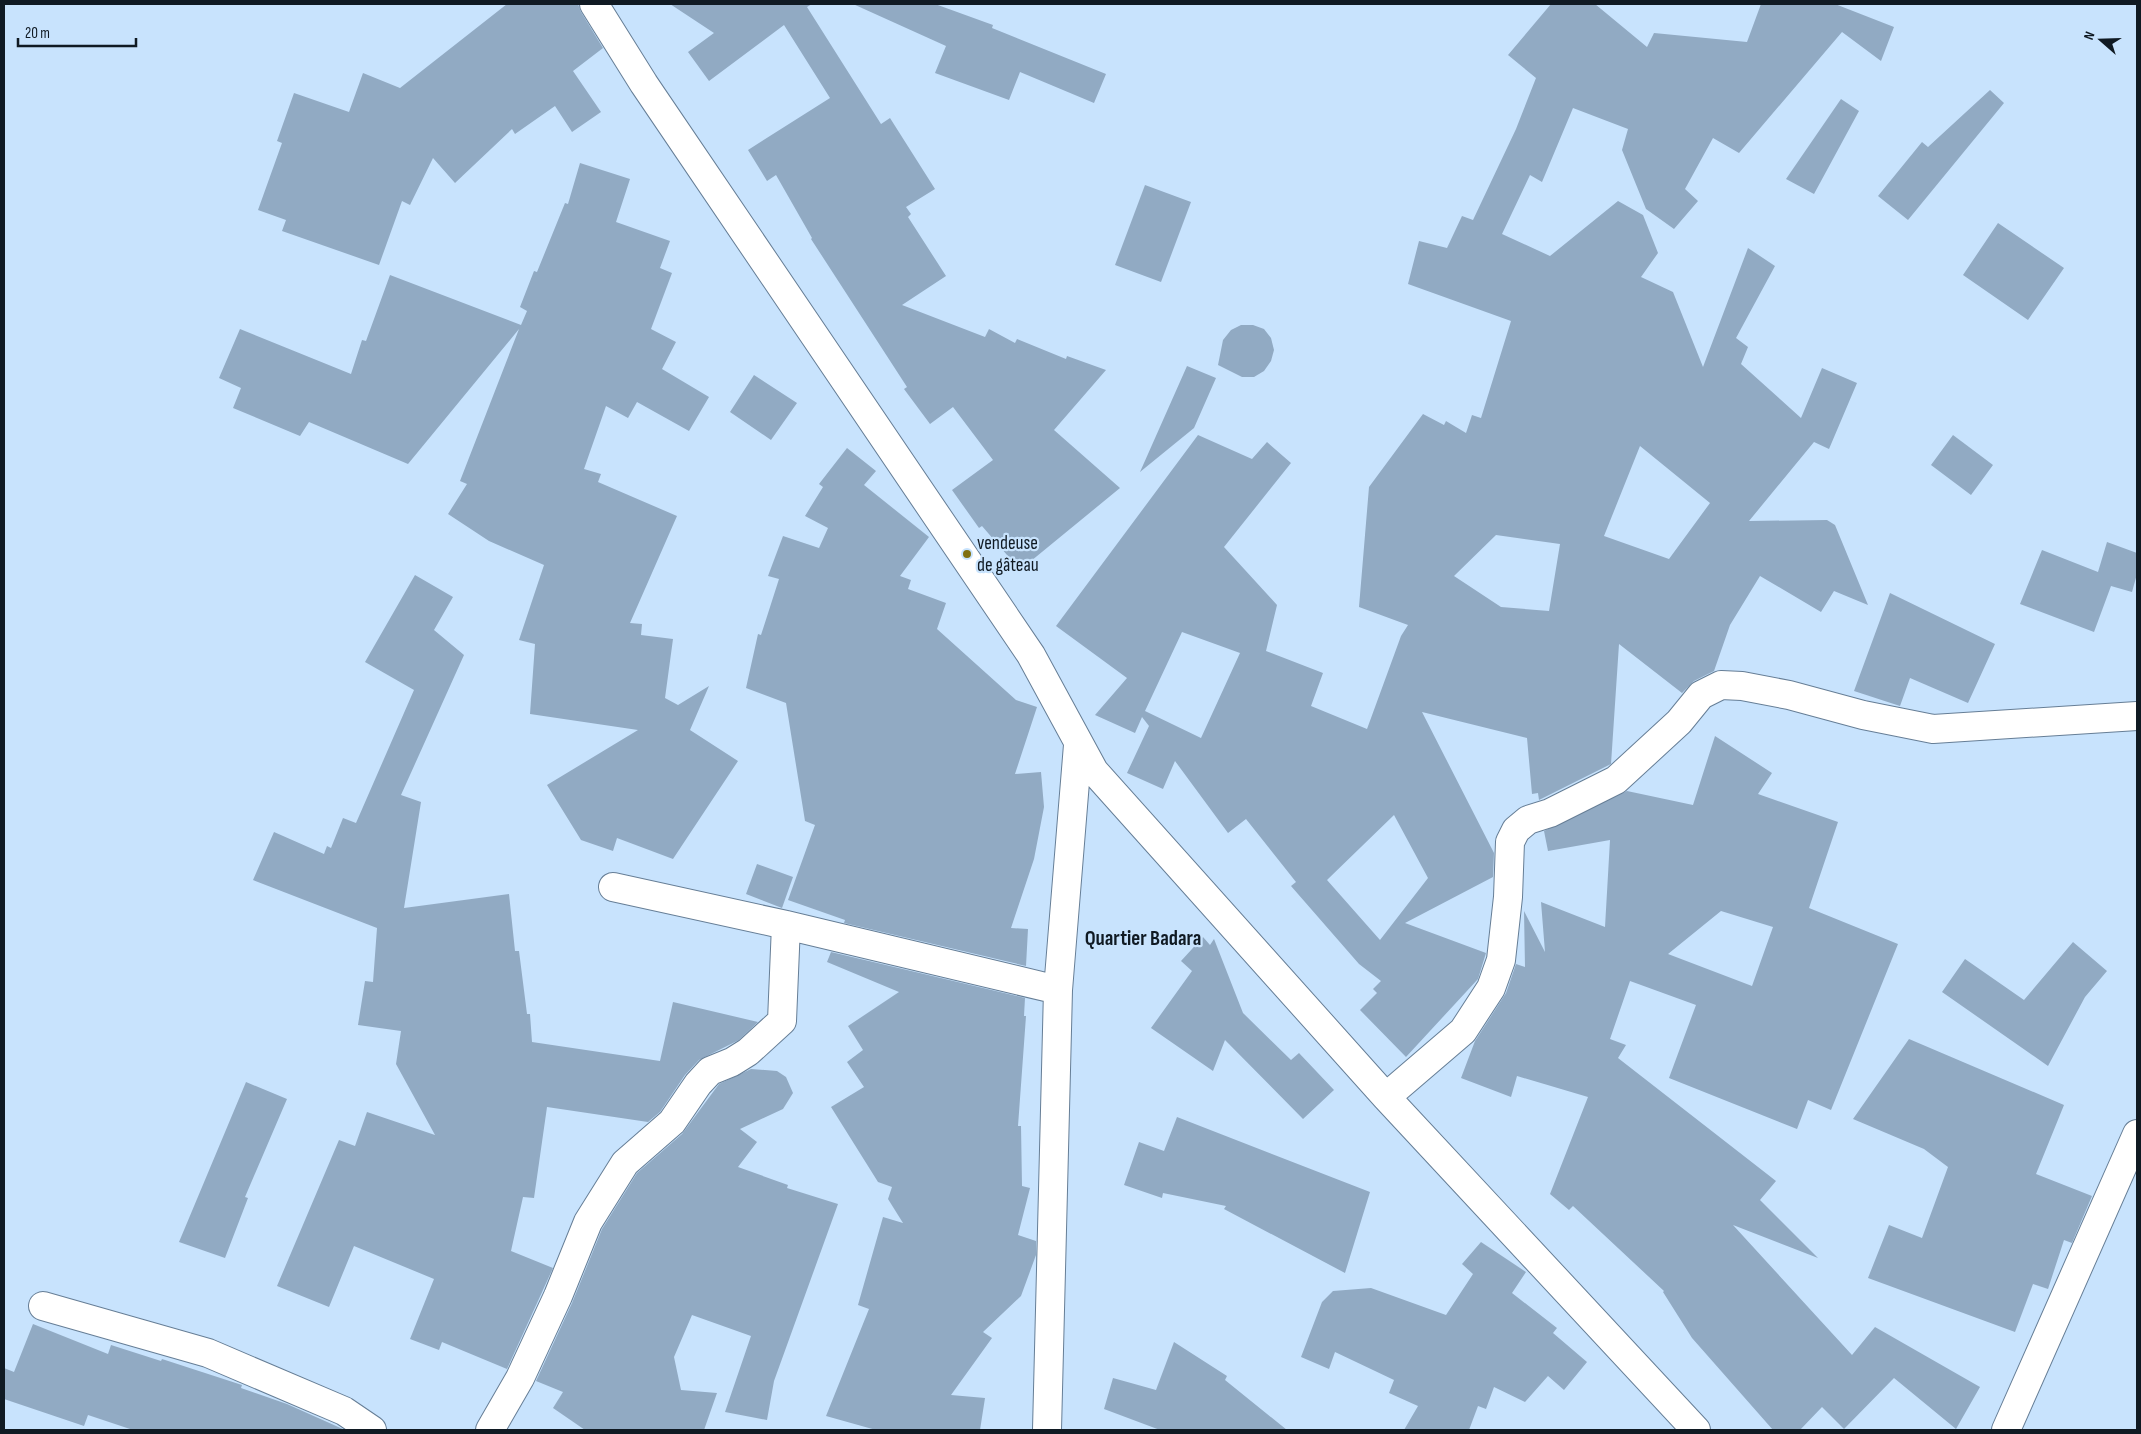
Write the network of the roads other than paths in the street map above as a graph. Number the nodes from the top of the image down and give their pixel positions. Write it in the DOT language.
graph roads {
  1 [pos="594,4"];
  2 [pos="2137,716"];
  3 [pos="1078,745"];
  4 [pos="613,887"];
  5 [pos="786,925"];
  6 [pos="1058,990"];
  7 [pos="1386,1097"];
  8 [pos="2137,1134"];
  9 [pos="43,1306"];
  10 [pos="372,1430"];
  11 [pos="490,1430"];
  12 [pos="1047,1430"];
  13 [pos="1696,1430"];
  14 [pos="2006,1430"];
  1 -- 3 [label="street"];
  2 -- 7 [label="street"];
  3 -- 6 [label="street"];
  3 -- 7 [label="street"];
  4 -- 5 [label="street"];
  5 -- 6 [label="street"];
  5 -- 11 [label="street"];
  6 -- 12 [label="street"];
  7 -- 13 [label="street"];
  8 -- 14 [label="street"];
  9 -- 10 [label="street"];
}
